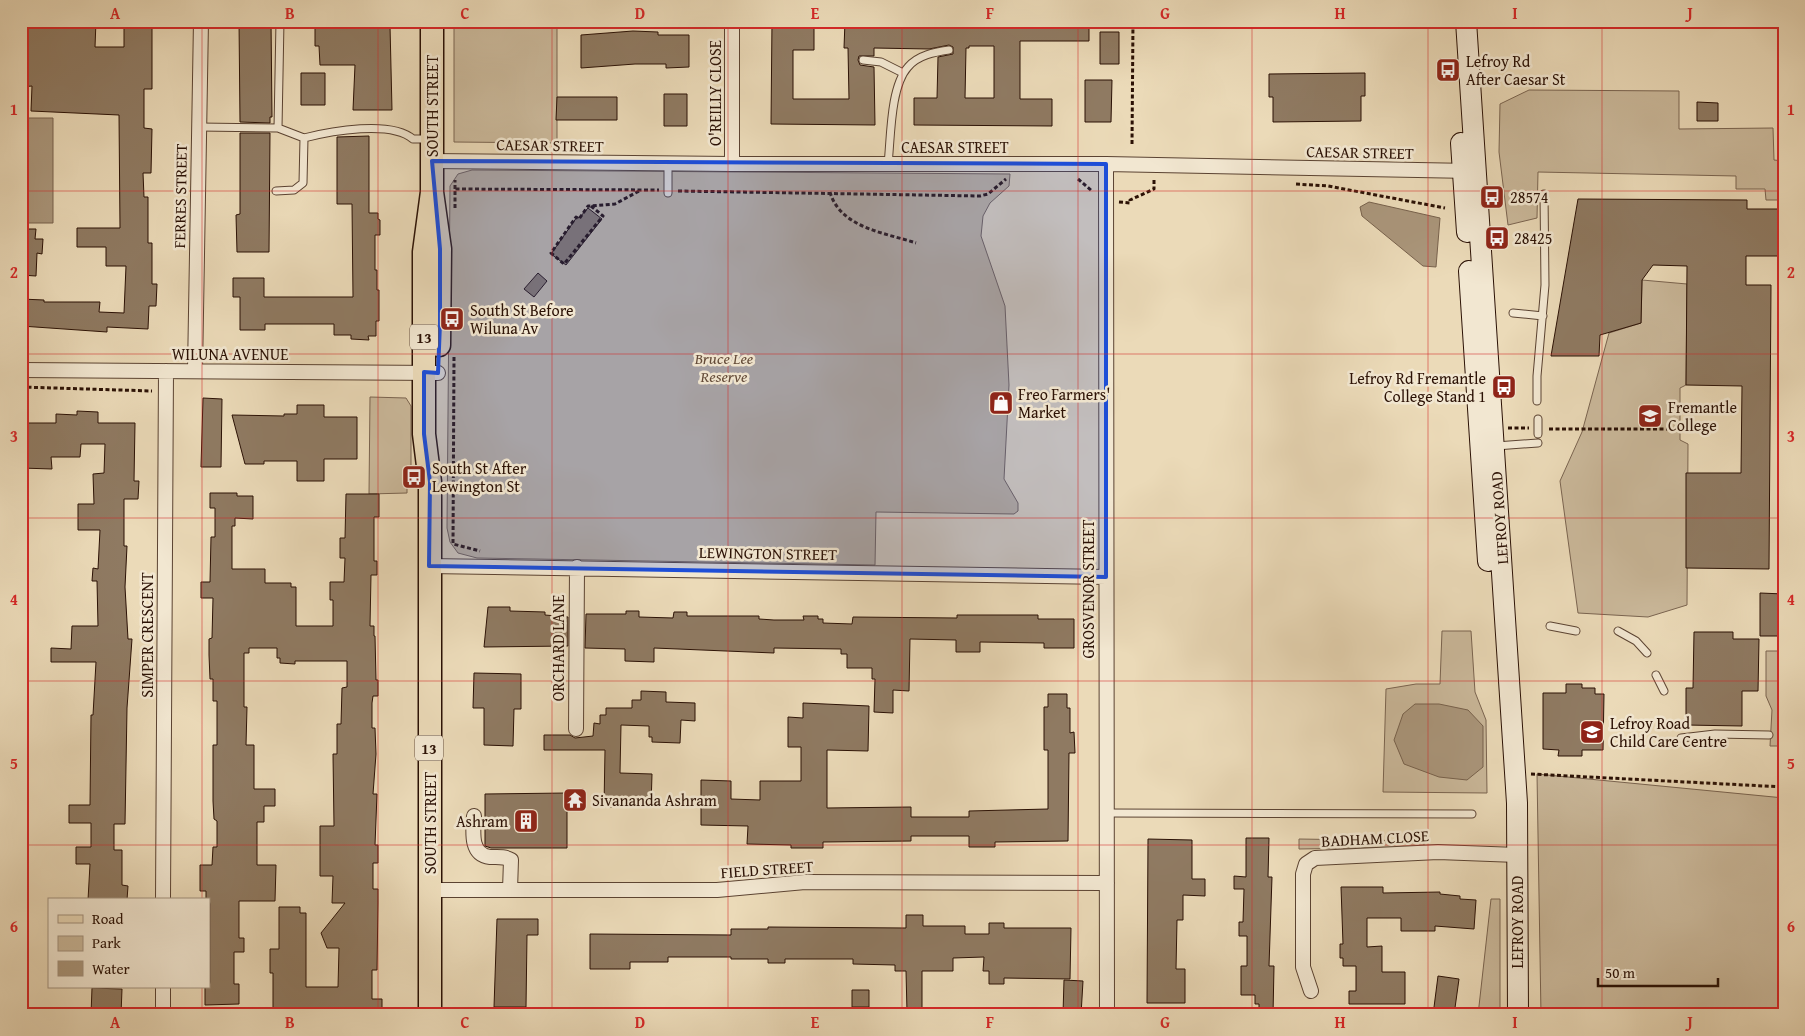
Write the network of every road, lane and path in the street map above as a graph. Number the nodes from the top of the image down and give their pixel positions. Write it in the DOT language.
graph roads {
  1 [pos="200,21"];
  2 [pos="280,21"];
  3 [pos="432,21"];
  4 [pos="732,21"];
  5 [pos="1133,21"];
  6 [pos="1454,21"];
  7 [pos="1466,21"];
  8 [pos="950,50"];
  9 [pos="863,60"];
  10 [pos="903,74"];
  11 [pos="199,127"];
  12 [pos="278,128"];
  13 [pos="304,138"];
  14 [pos="432,139"];
  15 [pos="1132,144"];
  16 [pos="432,162"];
  17 [pos="668,164"];
  18 [pos="732,164"];
  19 [pos="888,164"];
  20 [pos="1106,164"];
  21 [pos="1470,171"];
  22 [pos="1009,177"];
  23 [pos="1164,177"];
  24 [pos="1076,178"];
  25 [pos="455,180"];
  26 [pos="1289,184"];
  27 [pos="455,189"];
  28 [pos="642,190"];
  29 [pos="276,191"];
  30 [pos="668,192"];
  31 [pos="830,192"];
  32 [pos="1544,194"];
  33 [pos="1106,202"];
  34 [pos="591,206"];
  35 [pos="1446,208"];
  36 [pos="455,217"];
  37 [pos="916,243"];
  38 [pos="1513,313"];
  39 [pos="1542,316"];
  40 [pos="454,354"];
  41 [pos="21,370"];
  42 [pos="166,371"];
  43 [pos="195,371"];
  44 [pos="431,372"];
  45 [pos="21,388"];
  46 [pos="152,391"];
  47 [pos="1537,401"];
  48 [pos="1538,419"];
  49 [pos="1505,428"];
  50 [pos="1530,428"];
  51 [pos="1546,428"];
  52 [pos="1682,429"];
  53 [pos="1538,434"];
  54 [pos="1538,443"];
  55 [pos="1494,446"];
  56 [pos="482,552"];
  57 [pos="430,566"];
  58 [pos="577,567"];
  59 [pos="1106,577"];
  60 [pos="1550,626"];
  61 [pos="1576,630"];
  62 [pos="1618,632"];
  63 [pos="1647,654"];
  64 [pos="1656,675"];
  65 [pos="1664,692"];
  66 [pos="576,729"];
  67 [pos="1769,735"];
  68 [pos="1681,738"];
  69 [pos="1523,774"];
  70 [pos="1784,787"];
  71 [pos="1106,812"];
  72 [pos="1472,814"];
  73 [pos="474,816"];
  74 [pos="1511,855"];
  75 [pos="1107,883"];
  76 [pos="430,890"];
  77 [pos="510,890"];
  78 [pos="163,898"];
  79 [pos="163,988"];
  80 [pos="1311,991"];
  81 [pos="163,1015"];
  82 [pos="430,1015"];
  83 [pos="1107,1015"];
  84 [pos="1510,1015"];
  85 [pos="1518,1015"];
  1 -- 11 [label="street, FERRES STREET"];
  2 -- 12 [label="lane"];
  3 -- 14 [label="main road, SOUTH STREET / 13"];
  4 -- 18 [label="street, O'REILLY CLOSE"];
  5 -- 15 [label="path"];
  6 -- 21 [label="street, LEFROY ROAD"];
  7 -- 21 [label="street, LEFROY ROAD"];
  8 -- 10 [label="lane"];
  9 -- 10 [label="lane"];
  10 -- 19 [label="lane"];
  11 -- 12 [label="lane"];
  11 -- 43 [label="street, FERRES STREET"];
  12 -- 13 [label="lane"];
  13 -- 14 [label="lane"];
  13 -- 29 [label="lane"];
  14 -- 16 [label="main road, SOUTH STREET / 13"];
  16 -- 17 [label="street, CAESAR STREET"];
  16 -- 44 [label="main road, SOUTH STREET / 13"];
  17 -- 18 [label="street, CAESAR STREET"];
  17 -- 30 [label="lane"];
  18 -- 19 [label="street, CAESAR STREET"];
  19 -- 20 [label="street, CAESAR STREET"];
  20 -- 21 [label="street, CAESAR STREET"];
  20 -- 33 [label="street, GROSVENOR STREET"];
  21 -- 55 [label="street, LEFROY ROAD"];
  21 -- 74 [label="street, LEFROY ROAD"];
  22 -- 31 [label="path"];
  23 -- 33 [label="path"];
  24 -- 33 [label="path"];
  25 -- 27 [label="path"];
  26 -- 35 [label="path"];
  27 -- 28 [label="path"];
  27 -- 36 [label="path"];
  28 -- 30 [label="path"];
  28 -- 34 [label="path"];
  30 -- 31 [label="path"];
  31 -- 37 [label="path"];
  32 -- 39 [label="lane"];
  33 -- 59 [label="street, GROSVENOR STREET"];
  34 -- 34 [label="path"];
  38 -- 39 [label="lane"];
  39 -- 47 [label="lane"];
  40 -- 56 [label="path"];
  41 -- 42 [label="street, WILUNA AVENUE"];
  42 -- 43 [label="street, WILUNA AVENUE"];
  42 -- 78 [label="street, SIMPER CRESCENT"];
  43 -- 44 [label="street, WILUNA AVENUE"];
  44 -- 57 [label="main road, SOUTH STREET / 13"];
  45 -- 46 [label="path"];
  48 -- 53 [label="lane"];
  49 -- 50 [label="path"];
  51 -- 52 [label="path"];
  54 -- 55 [label="lane"];
  55 -- 74 [label="street, LEFROY ROAD"];
  57 -- 58 [label="street, LEWINGTON STREET"];
  57 -- 76 [label="main road, SOUTH STREET / 13"];
  58 -- 59 [label="street, LEWINGTON STREET"];
  58 -- 66 [label="street, ORCHARD LANE"];
  59 -- 71 [label="street, GROSVENOR STREET"];
  60 -- 61 [label="lane"];
  62 -- 63 [label="lane"];
  64 -- 65 [label="lane"];
  67 -- 68 [label="lane"];
  69 -- 70 [label="path"];
  71 -- 72 [label="lane"];
  71 -- 75 [label="street, GROSVENOR STREET"];
  73 -- 77 [label="street"];
  74 -- 80 [label="street, BADHAM CLOSE"];
  74 -- 84 [label="street, LEFROY ROAD"];
  74 -- 85 [label="street, LEFROY ROAD"];
  75 -- 77 [label="street, FIELD STREET"];
  75 -- 83 [label="street, GROSVENOR STREET"];
  76 -- 77 [label="street, FIELD STREET"];
  76 -- 82 [label="main road, SOUTH STREET / 13"];
  79 -- 81 [label="street"];
}
